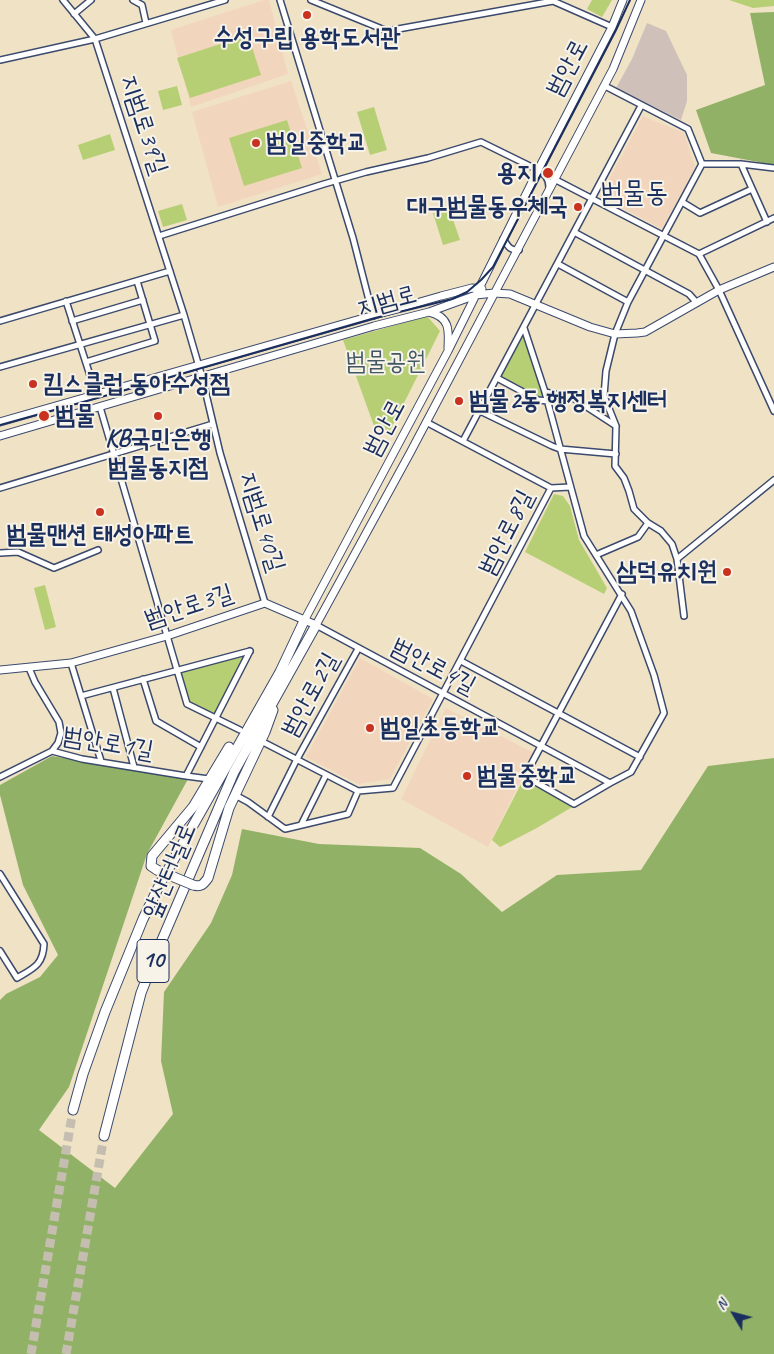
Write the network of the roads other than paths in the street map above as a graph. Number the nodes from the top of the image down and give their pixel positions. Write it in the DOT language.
graph roads {
  1 [pos="63,0"];
  2 [pos="91,0"];
  3 [pos="133,0"];
  4 [pos="225,0"];
  5 [pos="280,0"];
  6 [pos="311,0"];
  7 [pos="623,0"];
  8 [pos="641,0"];
  9 [pos="74,14"];
  10 [pos="146,23"];
  11 [pos="612,27"];
  12 [pos="95,39"];
  13 [pos="0,60"];
  14 [pos="605,86"];
  15 [pos="642,106"];
  16 [pos="702,164"];
  17 [pos="741,164"];
  18 [pos="774,168"];
  19 [pos="538,170"];
  20 [pos="556,180"];
  21 [pos="335,181"];
  22 [pos="752,189"];
  23 [pos="548,194"];
  24 [pos="592,199"];
  25 [pos="682,202"];
  26 [pos="774,218"];
  27 [pos="767,222"];
  28 [pos="574,232"];
  29 [pos="160,236"];
  30 [pos="664,236"];
  31 [pos="503,238"];
  32 [pos="519,250"];
  33 [pos="699,254"];
  34 [pos="558,264"];
  35 [pos="774,267"];
  36 [pos="170,271"];
  37 [pos="645,271"];
  38 [pos="137,281"];
  39 [pos="480,288"];
  40 [pos="719,290"];
  41 [pos="494,293"];
  42 [pos="476,295"];
  43 [pos="143,300"];
  44 [pos="66,302"];
  45 [pos="628,302"];
  46 [pos="697,303"];
  47 [pos="537,304"];
  48 [pos="429,312"];
  49 [pos="184,315"];
  50 [pos="373,316"];
  51 [pos="0,321"];
  52 [pos="72,321"];
  53 [pos="150,325"];
  54 [pos="524,328"];
  55 [pos="616,334"];
  56 [pos="80,344"];
  57 [pos="448,351"];
  58 [pos="86,362"];
  59 [pos="198,365"];
  60 [pos="0,368"];
  61 [pos="202,377"];
  62 [pos="497,378"];
  63 [pos="545,392"];
  64 [pos="96,394"];
  65 [pos="774,396"];
  66 [pos="768,399"];
  67 [pos="548,401"];
  68 [pos="100,408"];
  69 [pos="480,411"];
  70 [pos="774,411"];
  71 [pos="0,422"];
  72 [pos="426,422"];
  73 [pos="214,426"];
  74 [pos="616,426"];
  75 [pos="0,436"];
  76 [pos="463,441"];
  77 [pos="560,449"];
  78 [pos="616,454"];
  79 [pos="113,455"];
  80 [pos="774,480"];
  81 [pos="570,487"];
  82 [pos="0,488"];
  83 [pos="551,488"];
  84 [pos="648,522"];
  85 [pos="98,550"];
  86 [pos="0,553"];
  87 [pos="596,555"];
  88 [pos="677,560"];
  89 [pos="622,594"];
  90 [pos="266,603"];
  91 [pos="684,616"];
  92 [pos="304,621"];
  93 [pos="316,625"];
  94 [pos="167,636"];
  95 [pos="358,649"];
  96 [pos="461,661"];
  97 [pos="71,663"];
  98 [pos="29,668"];
  99 [pos="0,670"];
  100 [pos="177,670"];
  101 [pos="280,672"];
  102 [pos="143,679"];
  103 [pos="282,686"];
  104 [pos="113,688"];
  105 [pos="444,694"];
  106 [pos="81,696"];
  107 [pos="559,714"];
  108 [pos="216,719"];
  109 [pos="240,730"];
  110 [pos="261,741"];
  111 [pos="541,746"];
  112 [pos="201,747"];
  113 [pos="52,751"];
  114 [pos="640,757"];
  115 [pos="297,760"];
  116 [pos="101,761"];
  117 [pos="134,767"];
  118 [pos="326,775"];
  119 [pos="186,776"];
  120 [pos="0,777"];
  121 [pos="209,779"];
  122 [pos="610,783"];
  123 [pos="213,790"];
  124 [pos="358,791"];
  125 [pos="223,794"];
  126 [pos="235,795"];
  127 [pos="268,817"];
  128 [pos="301,825"];
  129 [pos="0,874"];
  130 [pos="0,951"];
  131 [pos="73,1110"];
  132 [pos="104,1136"];
  1 -- 9 [label="street, 지범로39길"];
  2 -- 9 [label="street"];
  3 -- 10 [label="street"];
  4 -- 10 [label="street"];
  5 -- 21 [label="street"];
  6 -- 11 [label="street"];
  7 -- 11 [label="main road, 범안로 / 10"];
  8 -- 14 [label="main road, 범안로"];
  9 -- 12 [label="street, 지범로39길"];
  10 -- 12 [label="street"];
  11 -- 19 [label="main road, 범안로 / 10"];
  12 -- 13 [label="street"];
  12 -- 29 [label="street, 지범로39길"];
  14 -- 15 [label="street"];
  14 -- 20 [label="main road, 범안로"];
  15 -- 16 [label="street"];
  15 -- 24 [label="street"];
  16 -- 17 [label="street"];
  16 -- 25 [label="street"];
  17 -- 18 [label="street"];
  17 -- 22 [label="street"];
  19 -- 21 [label="street"];
  19 -- 23 [label="street"];
  19 -- 31 [label="main road, 범안로 / 10"];
  20 -- 23 [label="main road, 범안로"];
  20 -- 24 [label="street"];
  21 -- 29 [label="street"];
  21 -- 50 [label="street"];
  22 -- 25 [label="street"];
  22 -- 27 [label="street"];
  23 -- 32 [label="main road, 범안로"];
  24 -- 28 [label="street"];
  24 -- 30 [label="street"];
  25 -- 30 [label="street"];
  26 -- 27 [label="street"];
  27 -- 33 [label="street"];
  28 -- 34 [label="street"];
  28 -- 37 [label="street"];
  29 -- 36 [label="street, 지범로39길"];
  30 -- 33 [label="street"];
  30 -- 37 [label="street"];
  31 -- 32 [label="street"];
  31 -- 39 [label="main road, 범안로 / 10"];
  32 -- 41 [label="main road, 범안로"];
  33 -- 40 [label="street"];
  34 -- 45 [label="street"];
  34 -- 47 [label="street"];
  35 -- 40 [label="main road, 지범로"];
  36 -- 38 [label="street"];
  36 -- 49 [label="street, 지범로39길"];
  37 -- 45 [label="street"];
  37 -- 46 [label="street"];
  38 -- 43 [label="street"];
  38 -- 44 [label="street"];
  39 -- 41 [label="main road"];
  39 -- 42 [label="main road, 범안로 / 10"];
  39 -- 50 [label="main road"];
  40 -- 46 [label="main road, 지범로"];
  40 -- 66 [label="street"];
  41 -- 42 [label="main road, 지범로"];
  41 -- 47 [label="main road, 지범로"];
  41 -- 72 [label="main road, 범안로 / 10"];
  42 -- 48 [label="main road, 지범로"];
  42 -- 57 [label="main road, 범안로 / 10"];
  43 -- 52 [label="street"];
  43 -- 53 [label="street"];
  44 -- 51 [label="street"];
  44 -- 52 [label="street"];
  45 -- 55 [label="street"];
  46 -- 55 [label="main road, 지범로"];
  47 -- 54 [label="street"];
  47 -- 55 [label="main road, 지범로"];
  48 -- 57 [label="main road"];
  48 -- 61 [label="main road, 지범로"];
  49 -- 53 [label="street"];
  49 -- 59 [label="street, 지범로39길"];
  50 -- 59 [label="main road"];
  52 -- 56 [label="street"];
  53 -- 56 [label="street"];
  53 -- 58 [label="street"];
  54 -- 62 [label="street"];
  54 -- 63 [label="street"];
  55 -- 74 [label="street"];
  56 -- 58 [label="street"];
  56 -- 60 [label="street"];
  57 -- 92 [label="main road, 범안로 / 10"];
  58 -- 64 [label="street"];
  59 -- 61 [label="street, 지범로39길"];
  59 -- 64 [label="main road"];
  61 -- 68 [label="main road, 지범로"];
  61 -- 73 [label="street"];
  62 -- 67 [label="street"];
  62 -- 69 [label="street"];
  63 -- 67 [label="street"];
  63 -- 74 [label="street"];
  64 -- 71 [label="main road"];
  65 -- 66 [label="street"];
  66 -- 70 [label="street"];
  67 -- 77 [label="street"];
  68 -- 75 [label="main road, 지범로"];
  68 -- 79 [label="street"];
  69 -- 76 [label="street"];
  69 -- 77 [label="street"];
  72 -- 76 [label="street, 범안로8길"];
  72 -- 93 [label="main road, 범안로 / 10"];
  73 -- 79 [label="street"];
  73 -- 90 [label="street, 지범로40길"];
  74 -- 78 [label="street"];
  76 -- 83 [label="street, 범안로8길"];
  77 -- 78 [label="street"];
  77 -- 81 [label="street"];
  78 -- 84 [label="street"];
  79 -- 82 [label="street"];
  79 -- 94 [label="street"];
  80 -- 88 [label="street"];
  81 -- 83 [label="street"];
  81 -- 87 [label="street"];
  83 -- 96 [label="street, 범안로8길"];
  84 -- 87 [label="street"];
  84 -- 88 [label="street"];
  85 -- 86 [label="street"];
  87 -- 89 [label="street"];
  88 -- 91 [label="street"];
  89 -- 107 [label="street"];
  89 -- 114 [label="street"];
  90 -- 92 [label="main road, 범안로3길"];
  90 -- 94 [label="main road, 범안로3길"];
  92 -- 93 [label="main road, 범안로3길"];
  92 -- 101 [label="highway, 범안로 / 10"];
  93 -- 95 [label="street, 범안로4길"];
  93 -- 103 [label="highway, 범안로 / 10"];
  94 -- 97 [label="main road, 범안로3길"];
  94 -- 100 [label="street"];
  95 -- 105 [label="street, 범안로4길"];
  95 -- 115 [label="street, 범안로2길"];
  96 -- 105 [label="street, 범안로8길"];
  96 -- 107 [label="street"];
  97 -- 98 [label="main road, 범안로3길"];
  97 -- 106 [label="street"];
  98 -- 99 [label="main road, 범안로3길"];
  98 -- 113 [label="street"];
  100 -- 102 [label="street"];
  100 -- 108 [label="street"];
  100 -- 108 [label="street"];
  101 -- 109 [label="highway"];
  101 -- 123 [label="highway, 범안로 / 10"];
  102 -- 104 [label="street"];
  102 -- 112 [label="street"];
  103 -- 110 [label="highway"];
  103 -- 125 [label="highway, 범안로 / 10"];
  104 -- 106 [label="street"];
  104 -- 117 [label="street"];
  105 -- 111 [label="street, 범안로4길"];
  105 -- 124 [label="street"];
  106 -- 116 [label="street"];
  107 -- 111 [label="street"];
  107 -- 114 [label="street"];
  108 -- 109 [label="street"];
  108 -- 112 [label="street"];
  109 -- 121 [label="highway"];
  110 -- 115 [label="street, 범안로2길"];
  110 -- 126 [label="highway"];
  111 -- 122 [label="street, 범안로4길"];
  111 -- 122 [label="street"];
  112 -- 119 [label="street"];
  113 -- 116 [label="street, 범안로1길"];
  113 -- 120 [label="street, 범안로1길"];
  114 -- 122 [label="street"];
  115 -- 118 [label="street, 범안로2길"];
  115 -- 127 [label="street, 범안로2길"];
  116 -- 117 [label="street, 범안로1길"];
  117 -- 119 [label="street, 범안로1길"];
  118 -- 124 [label="street, 범안로2길"];
  118 -- 128 [label="street"];
  119 -- 121 [label="street, 범안로1길"];
  121 -- 126 [label="highway, bridge"];
  123 -- 131 [label="highway, 앞산터널로 / 10"];
  124 -- 128 [label="street"];
  125 -- 132 [label="highway, 앞산터널로 / 10"];
  126 -- 127 [label="street"];
  127 -- 128 [label="street"];
  129 -- 130 [label="street"];
}
